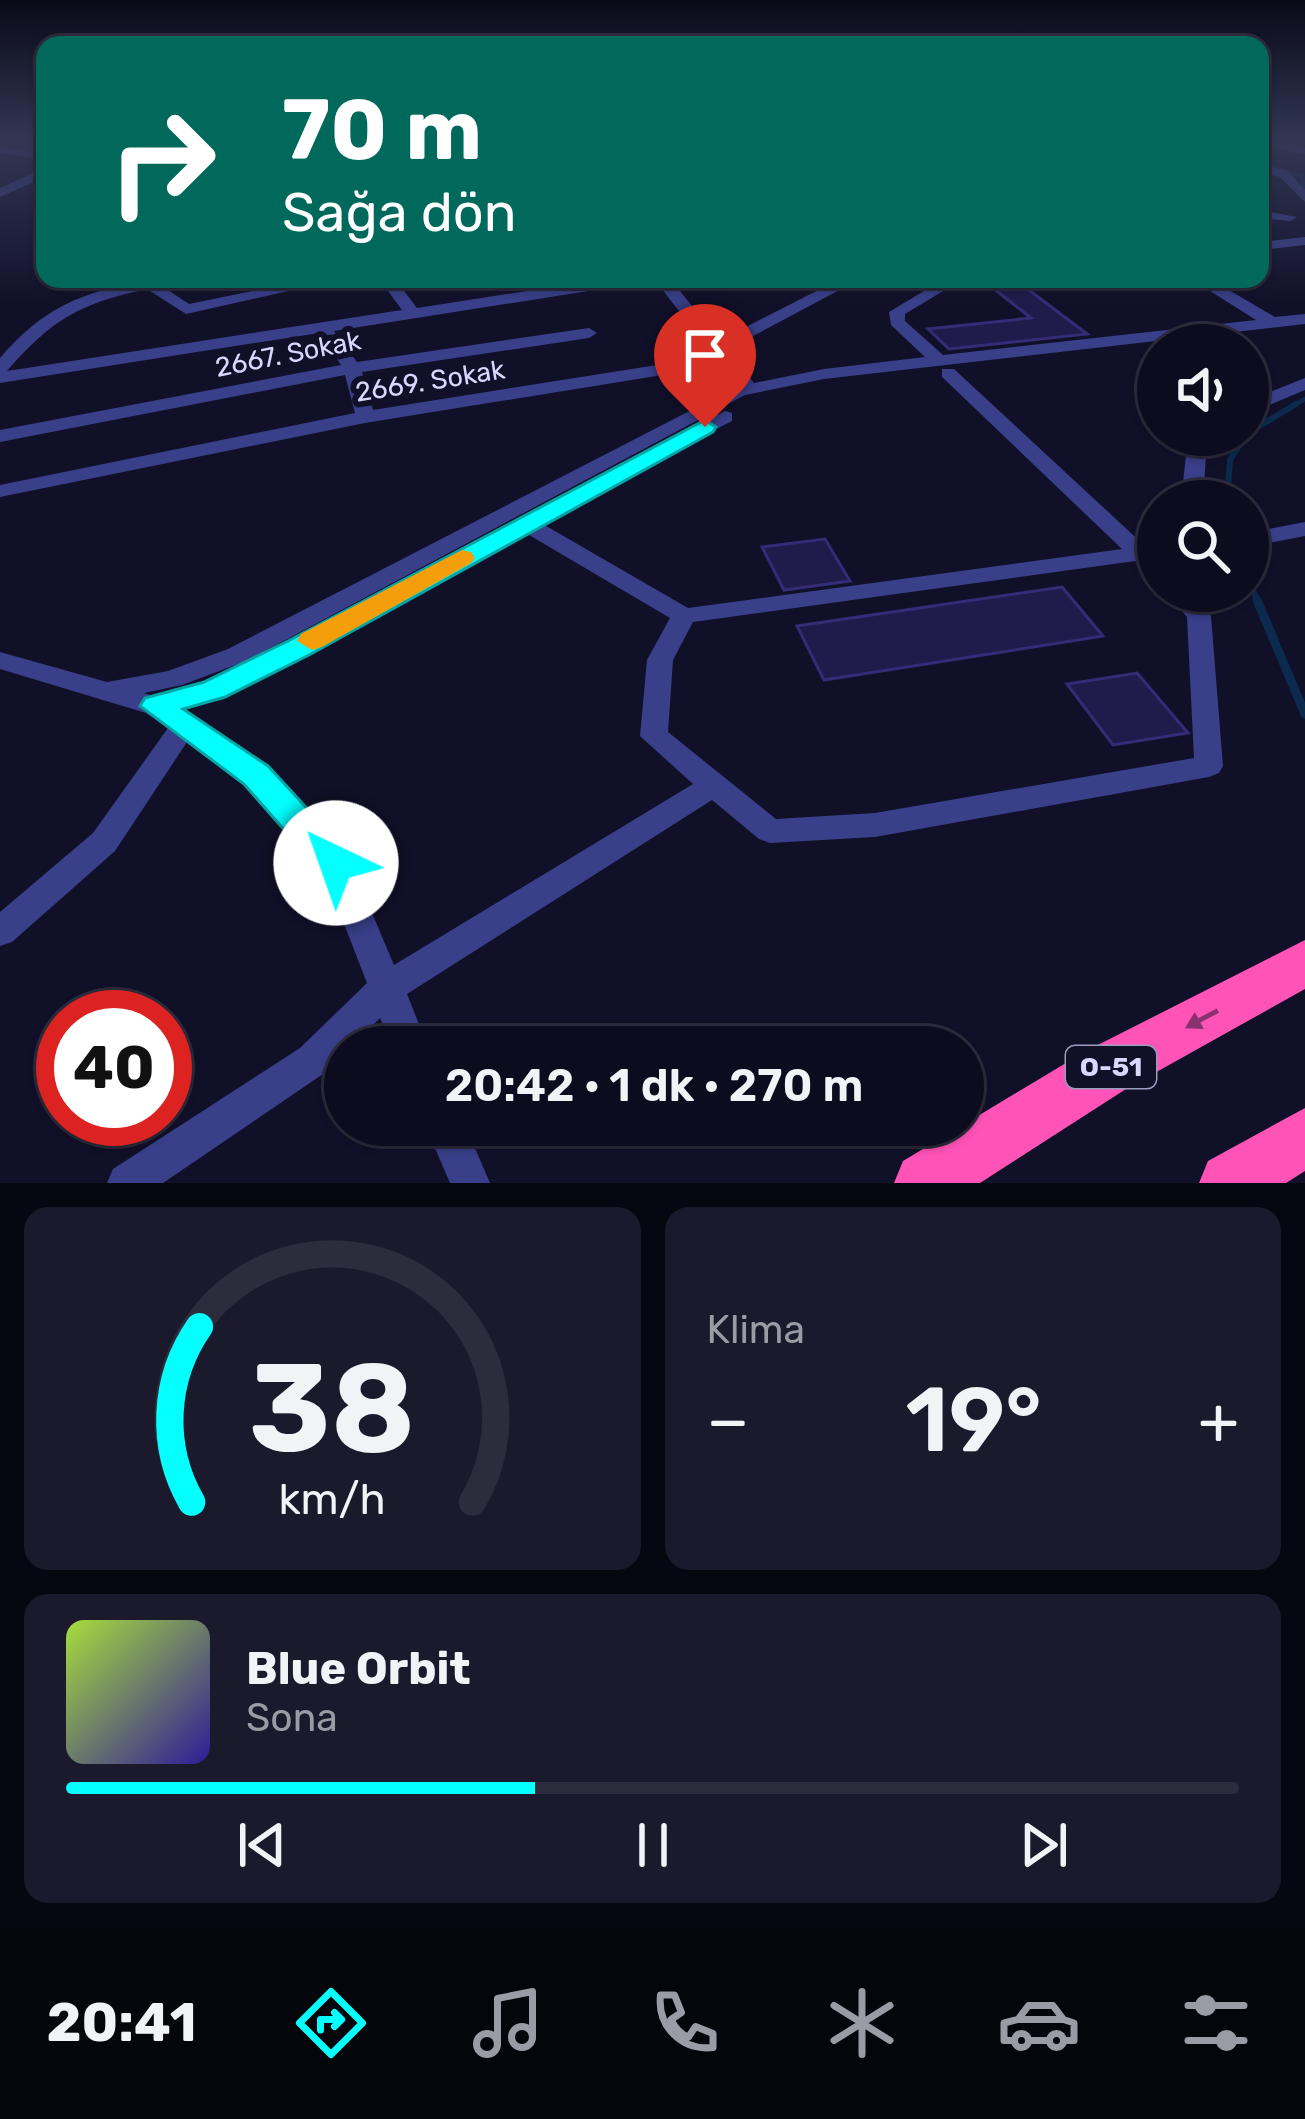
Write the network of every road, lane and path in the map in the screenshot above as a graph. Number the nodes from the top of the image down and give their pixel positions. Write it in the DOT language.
graph roads {
  1 [pos="1269,215"];
  2 [pos="1290,217"];
  3 [pos="1305,241"];
  4 [pos="1269,245"];
  5 [pos="135,288"];
  6 [pos="156,288"];
  7 [pos="290,288"];
  8 [pos="394,288"];
  9 [pos="578,288"];
  10 [pos="669,288"];
  11 [pos="835,288"];
  12 [pos="939,288"];
  13 [pos="1214,288"];
  14 [pos="414,315"];
  15 [pos="1305,319"];
  16 [pos="1274,323"];
  17 [pos="324,329"];
  18 [pos="1305,329"];
  19 [pos="589,333"];
  20 [pos="1269,333"];
  21 [pos="1137,349"];
  22 [pos="717,350"];
  23 [pos="944,367"];
  24 [pos="352,368"];
  25 [pos="0,369"];
  26 [pos="0,378"];
  27 [pos="1305,383"];
  28 [pos="749,388"];
  29 [pos="1269,399"];
  30 [pos="365,417"];
  31 [pos="0,436"];
  32 [pos="0,491"];
  33 [pos="524,524"];
  34 [pos="1305,529"];
  35 [pos="1269,536"];
  36 [pos="1137,543"];
  37 [pos="1137,560"];
  38 [pos="1195,612"];
  39 [pos="683,616"];
  40 [pos="0,660"];
  41 [pos="107,692"];
  42 [pos="156,706"];
  43 [pos="184,725"];
  44 [pos="714,785"];
  45 [pos="0,932"];
  46 [pos="1305,963"];
  47 [pos="385,989"];
  48 [pos="401,1026"];
  49 [pos="1305,1137"];
  50 [pos="454,1146"];
  51 [pos="127,1183"];
  52 [pos="470,1183"];
  53 [pos="925,1183"];
  54 [pos="1230,1183"];
  1 -- 2 [label="street"];
  3 -- 4 [label="street"];
  5 -- 25 [label="street"];
  6 -- 7 [label="street"];
  8 -- 14 [label="street"];
  9 -- 14 [label="street"];
  10 -- 22 [label="street"];
  11 -- 22 [label="street, 2669. Sokak"];
  12 -- 23 [label="street"];
  13 -- 16 [label="street"];
  14 -- 17 [label="street"];
  15 -- 16 [label="street"];
  16 -- 23 [label="street"];
  17 -- 24 [label="street"];
  17 -- 26 [label="street"];
  18 -- 20 [label="street"];
  19 -- 24 [label="street, 2667. Sokak"];
  21 -- 23 [label="street"];
  22 -- 28 [label="street"];
  22 -- 30 [label="street, 2669. Sokak"];
  23 -- 28 [label="street"];
  23 -- 33 [label="street"];
  23 -- 36 [label="street"];
  24 -- 30 [label="street"];
  24 -- 31 [label="street, 2667. Sokak"];
  27 -- 29 [label="street"];
  28 -- 41 [label="street"];
  30 -- 32 [label="street, 2669. Sokak"];
  33 -- 39 [label="street"];
  33 -- 42 [label="street"];
  34 -- 35 [label="street"];
  37 -- 39 [label="street"];
  38 -- 44 [label="street"];
  39 -- 44 [label="street"];
  40 -- 41 [label="street"];
  41 -- 42 [label="street"];
  42 -- 43 [label="street"];
  43 -- 45 [label="street"];
  43 -- 47 [label="street"];
  44 -- 47 [label="street"];
  46 -- 53 [label="highway, O-51, one-way"];
  47 -- 48 [label="street"];
  47 -- 51 [label="street"];
  49 -- 54 [label="highway"];
  50 -- 52 [label="street"];
}
